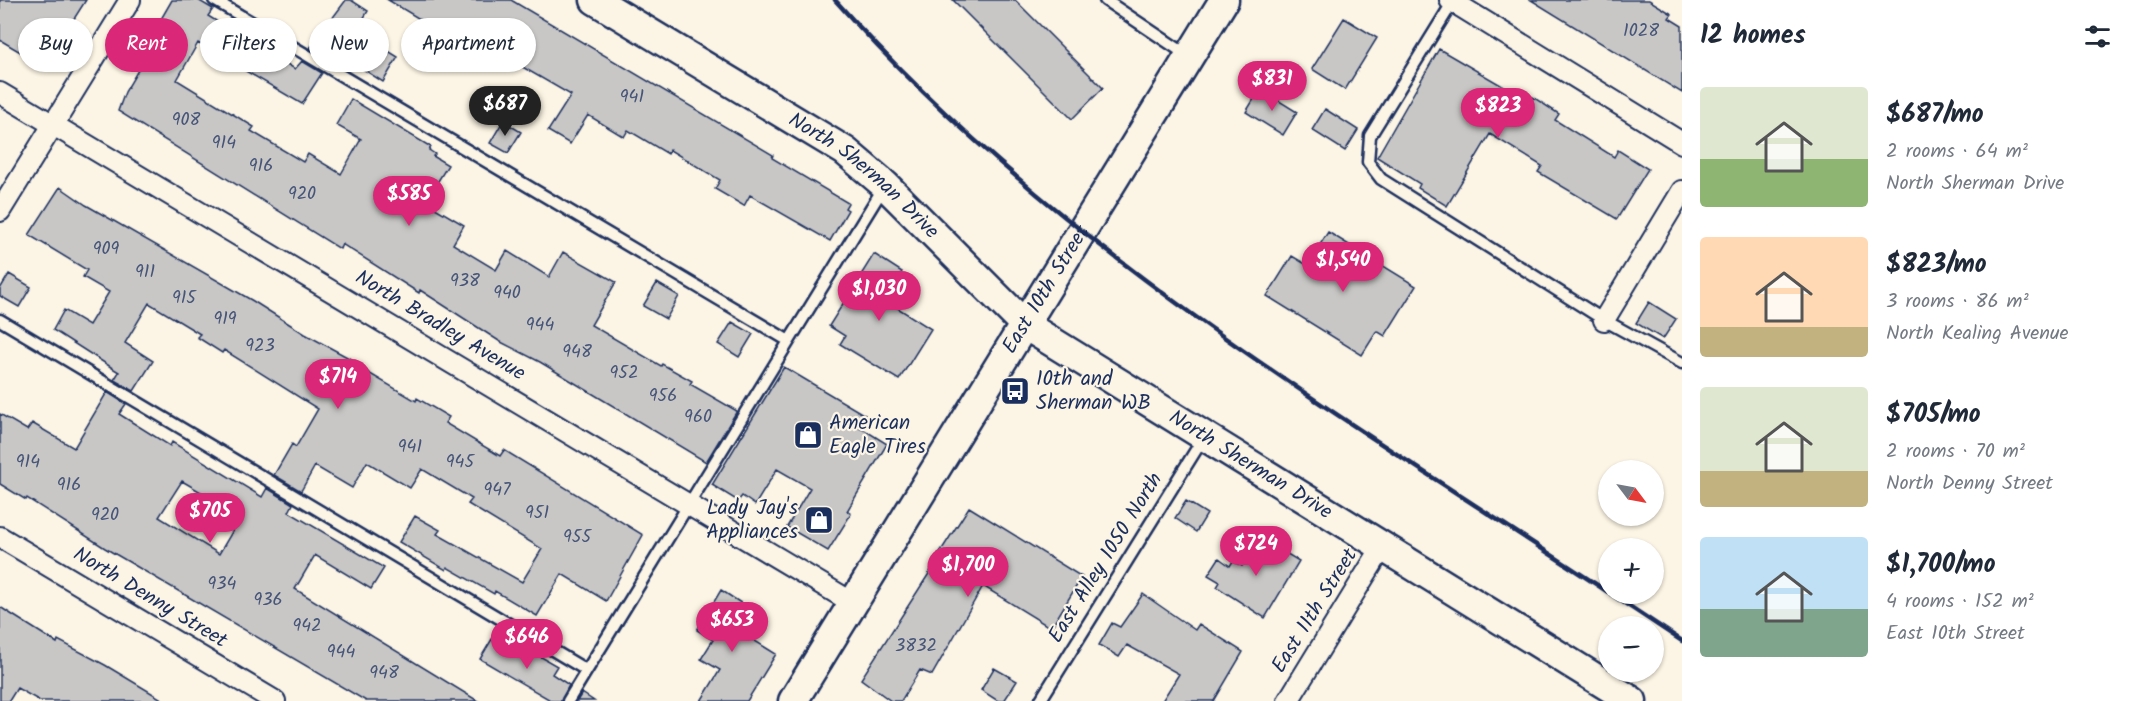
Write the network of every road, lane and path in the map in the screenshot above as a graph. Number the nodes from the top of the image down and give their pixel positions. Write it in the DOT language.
graph roads {
  1 [pos="130,0"];
  2 [pos="214,0"];
  3 [pos="595,0"];
  4 [pos="1106,0"];
  5 [pos="1224,0"];
  6 [pos="1452,1"];
  7 [pos="1190,57"];
  8 [pos="0,93"];
  9 [pos="54,125"];
  10 [pos="1682,143"];
  11 [pos="885,185"];
  12 [pos="1682,191"];
  13 [pos="0,211"];
  14 [pos="0,320"];
  15 [pos="1604,320"];
  16 [pos="1025,325"];
  17 [pos="789,341"];
  18 [pos="1682,363"];
  19 [pos="1205,436"];
  20 [pos="689,504"];
  21 [pos="0,537"];
  22 [pos="1383,546"];
  23 [pos="853,603"];
  24 [pos="586,670"];
  25 [pos="275,701"];
  26 [pos="567,701"];
  27 [pos="793,701"];
  28 [pos="1040,701"];
  29 [pos="1288,701"];
  30 [pos="1632,701"];
  1 -- 9 [label="street"];
  2 -- 17 [label="lane"];
  3 -- 11 [label="main road, North Sherman Drive"];
  4 -- 7 [label="lane"];
  5 -- 7 [label="main road, East 10th Street"];
  6 -- 10 [label="street"];
  6 -- 15 [label="lane"];
  7 -- 16 [label="main road, East 10th Street"];
  8 -- 9 [label="street, North Bradley Avenue"];
  9 -- 13 [label="street"];
  9 -- 20 [label="street, North Bradley Avenue"];
  11 -- 16 [label="main road, North Sherman Drive"];
  11 -- 17 [label="lane"];
  12 -- 15 [label="street"];
  14 -- 24 [label="lane"];
  15 -- 18 [label="lane"];
  16 -- 19 [label="main road, North Sherman Drive"];
  16 -- 23 [label="main road, East 10th Street"];
  17 -- 20 [label="lane"];
  19 -- 22 [label="main road, North Sherman Drive"];
  19 -- 28 [label="lane, East Alley 1050 North"];
  20 -- 23 [label="street, North Bradley Avenue"];
  20 -- 24 [label="lane"];
  21 -- 25 [label="street, North Denny Street"];
  22 -- 29 [label="street, East 11th Street"];
  22 -- 30 [label="main road, North Sherman Drive"];
  23 -- 27 [label="main road, East 10th Street"];
  24 -- 26 [label="lane"];
}
